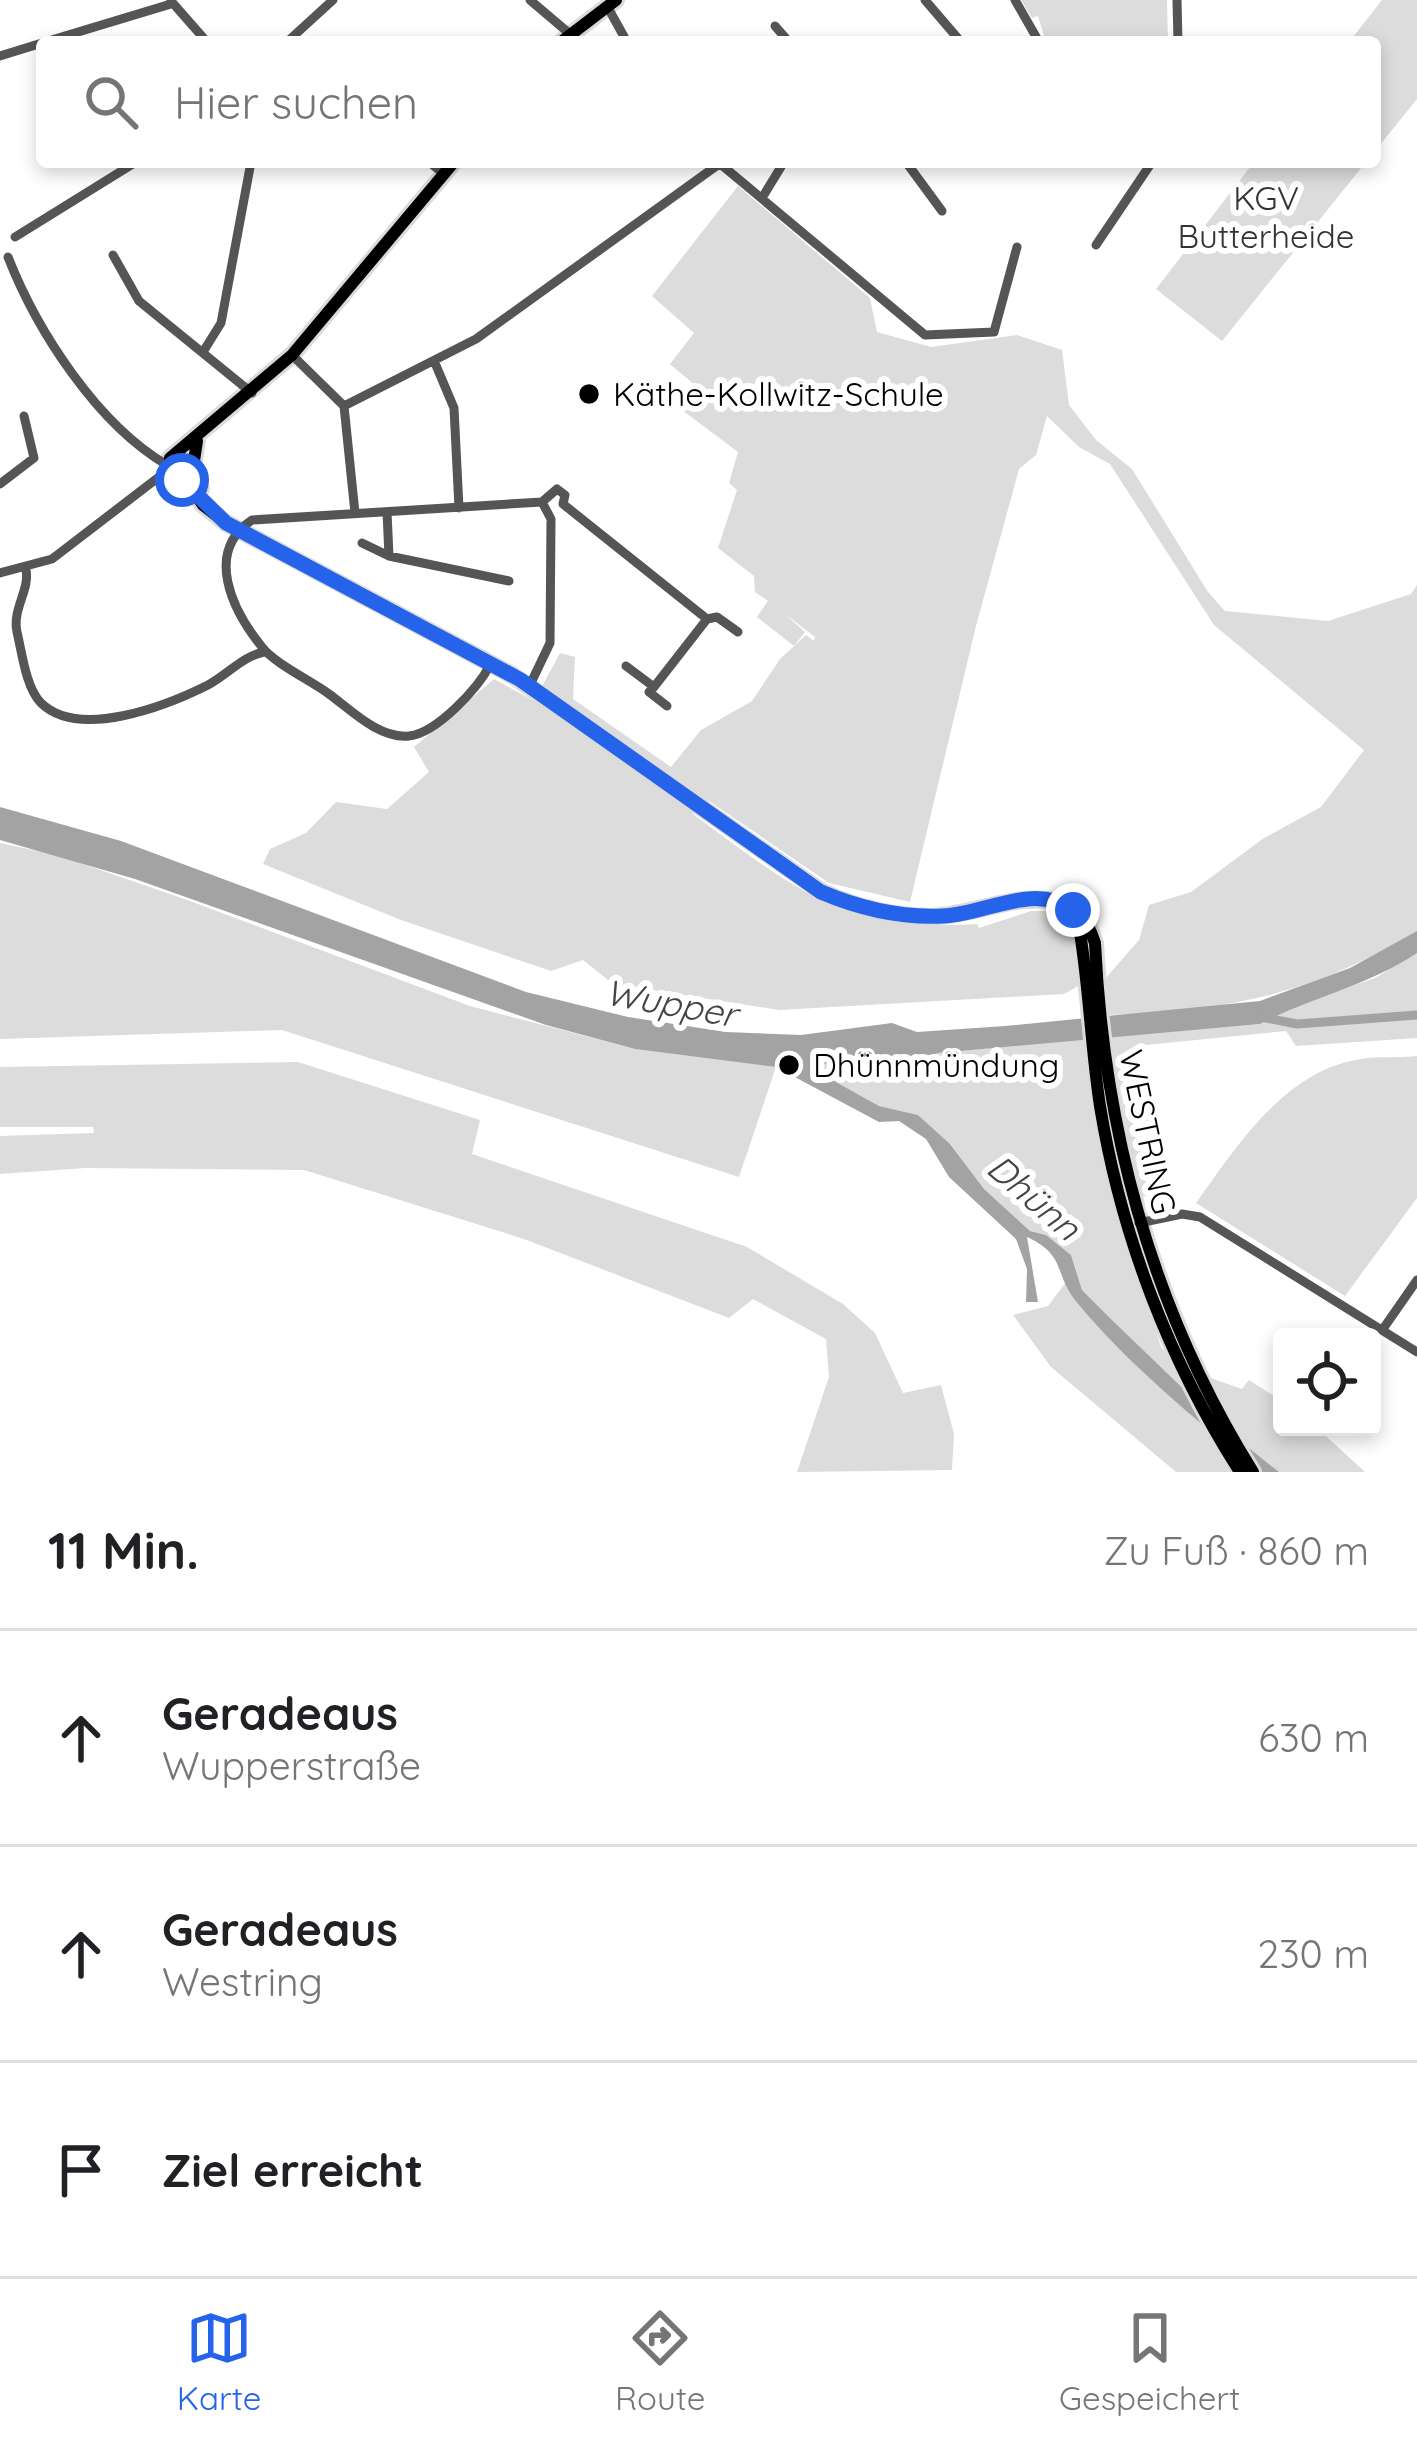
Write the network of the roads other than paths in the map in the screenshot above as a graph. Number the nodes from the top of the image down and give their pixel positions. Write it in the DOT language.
graph roads {
  1 [pos="333,0"];
  2 [pos="530,0"];
  3 [pos="925,0"];
  4 [pos="1015,0"];
  5 [pos="1177,0"];
  6 [pos="171,2"];
  7 [pos="613,2"];
  8 [pos="775,26"];
  9 [pos="63,36"];
  10 [pos="202,36"];
  11 [pos="294,36"];
  12 [pos="564,36"];
  13 [pos="569,36"];
  14 [pos="625,36"];
  15 [pos="784,36"];
  16 [pos="957,36"];
  17 [pos="1036,36"];
  18 [pos="1178,36"];
  19 [pos="36,45"];
  20 [pos="0,56"];
  21 [pos="126,168"];
  22 [pos="249,168"];
  23 [pos="436,168"];
  24 [pos="449,168"];
  25 [pos="711,168"];
  26 [pos="724,168"];
  27 [pos="780,168"];
  28 [pos="910,168"];
  29 [pos="1148,168"];
  30 [pos="444,174"];
  31 [pos="762,198"];
  32 [pos="942,212"];
  33 [pos="2,231"];
  34 [pos="15,237"];
  35 [pos="1096,245"];
  36 [pos="1017,248"];
  37 [pos="113,255"];
  38 [pos="4,257"];
  39 [pos="203,352"];
  40 [pos="292,356"];
  41 [pos="435,363"];
  42 [pos="252,393"];
  43 [pos="344,406"];
  44 [pos="24,416"];
  45 [pos="179,467"];
  46 [pos="0,484"];
  47 [pos="563,504"];
  48 [pos="546,506"];
  49 [pos="459,508"];
  50 [pos="387,512"];
  51 [pos="355,513"];
  52 [pos="240,528"];
  53 [pos="362,543"];
  54 [pos="389,556"];
  55 [pos="26,570"];
  56 [pos="0,574"];
  57 [pos="509,581"];
  58 [pos="707,619"];
  59 [pos="738,632"];
  60 [pos="264,652"];
  61 [pos="490,665"];
  62 [pos="626,665"];
  63 [pos="529,687"];
  64 [pos="654,687"];
  65 [pos="667,706"];
  66 [pos="1133,1225"];
  67 [pos="1417,1280"];
  68 [pos="1383,1329"];
  69 [pos="1417,1352"];
  70 [pos="1240,1472"];
  71 [pos="1253,1472"];
  1 -- 11 [label="street"];
  2 -- 12 [label="street"];
  3 -- 16 [label="street"];
  4 -- 17 [label="street"];
  5 -- 18 [label="street"];
  6 -- 9 [label="street"];
  6 -- 10 [label="street"];
  7 -- 13 [label="main road"];
  7 -- 14 [label="street"];
  8 -- 15 [label="street"];
  19 -- 20 [label="street"];
  21 -- 34 [label="street"];
  22 -- 39 [label="street"];
  23 -- 30 [label="street"];
  24 -- 30 [label="main road"];
  25 -- 41 [label="street"];
  26 -- 31 [label="street"];
  27 -- 31 [label="street"];
  28 -- 32 [label="street"];
  29 -- 35 [label="street"];
  30 -- 40 [label="main road"];
  31 -- 36 [label="street"];
  33 -- 34 [label="street"];
  34 -- 38 [label="street"];
  37 -- 39 [label="street"];
  38 -- 45 [label="street"];
  39 -- 42 [label="street"];
  40 -- 42 [label="main road"];
  40 -- 43 [label="street"];
  41 -- 43 [label="street"];
  41 -- 49 [label="street"];
  42 -- 45 [label="main road"];
  43 -- 51 [label="street"];
  44 -- 46 [label="street"];
  45 -- 52 [label="main road, WESTRING"];
  45 -- 55 [label="street"];
  47 -- 48 [label="street"];
  47 -- 48 [label="street"];
  47 -- 58 [label="street"];
  48 -- 49 [label="street"];
  48 -- 63 [label="street"];
  49 -- 50 [label="street"];
  50 -- 51 [label="street"];
  50 -- 54 [label="street"];
  51 -- 52 [label="street"];
  52 -- 60 [label="street"];
  52 -- 61 [label="main road, WESTRING"];
  53 -- 54 [label="street"];
  54 -- 57 [label="street"];
  55 -- 56 [label="street"];
  55 -- 60 [label="street"];
  58 -- 59 [label="street"];
  58 -- 64 [label="street"];
  60 -- 61 [label="street"];
  61 -- 63 [label="main road, WESTRING"];
  62 -- 64 [label="street"];
  63 -- 66 [label="main road, WESTRING"];
  64 -- 65 [label="street"];
  66 -- 68 [label="street"];
  66 -- 70 [label="main road"];
  66 -- 71 [label="main road, WESTRING"];
  67 -- 68 [label="street"];
  68 -- 69 [label="street"];
}
